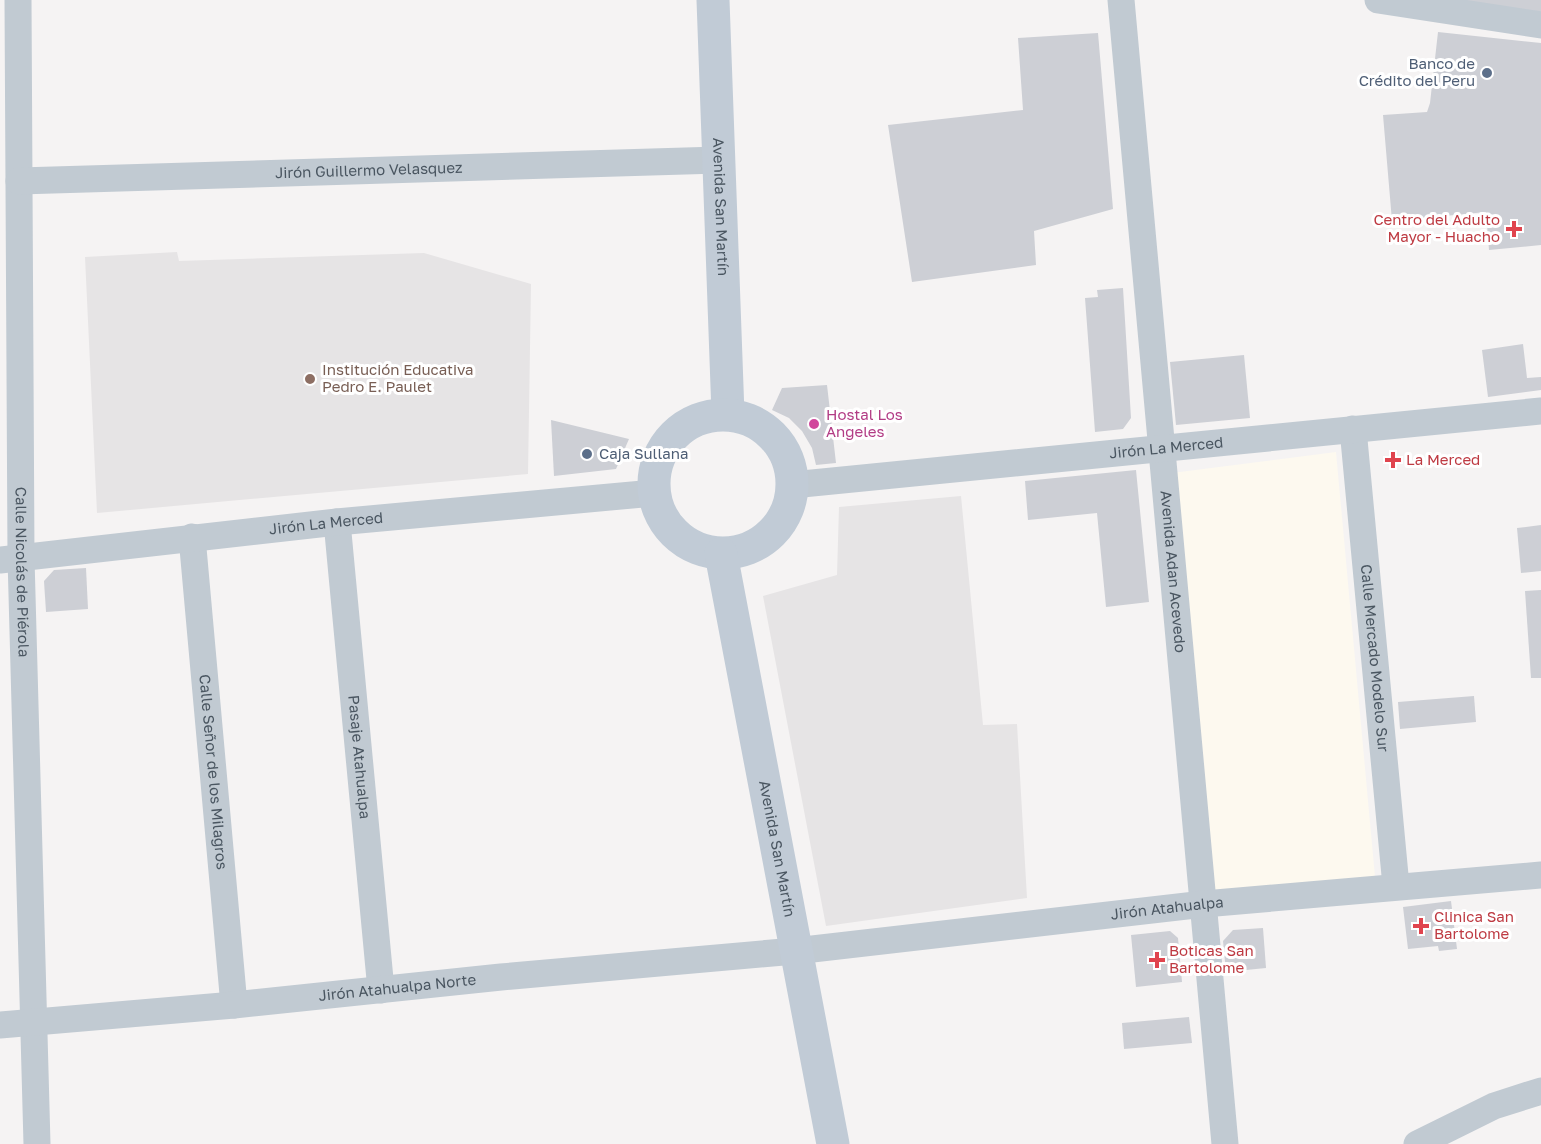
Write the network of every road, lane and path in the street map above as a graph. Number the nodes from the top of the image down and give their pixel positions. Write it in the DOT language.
graph roads {
  1 [pos="18,0"];
  2 [pos="713,0"];
  3 [pos="1121,0"];
  4 [pos="1378,0"];
  5 [pos="1541,25"];
  6 [pos="719,160"];
  7 [pos="19,181"];
  8 [pos="1541,411"];
  9 [pos="728,414"];
  10 [pos="1353,429"];
  11 [pos="1162,448"];
  12 [pos="792,484"];
  13 [pos="654,493"];
  14 [pos="336,522"];
  15 [pos="192,537"];
  16 [pos="721,554"];
  17 [pos="11,559"];
  18 [pos="1541,875"];
  19 [pos="1396,886"];
  20 [pos="1204,904"];
  21 [pos="795,951"];
  22 [pos="381,990"];
  23 [pos="234,1005"];
  24 [pos="33,1021"];
  25 [pos="0,1025"];
  26 [pos="1541,1091"];
  27 [pos="37,1144"];
  28 [pos="833,1144"];
  29 [pos="1226,1144"];
  30 [pos="1417,1144"];
  1 -- 7 [label="street, Calle Nicolás de Piérola"];
  2 -- 6 [label="street, Avenida San Martín"];
  3 -- 11 [label="street, Avenida Adan Acevedo"];
  4 -- 5 [label="street"];
  6 -- 7 [label="street, Jirón Guillermo Velasquez"];
  6 -- 9 [label="street, Avenida San Martín"];
  7 -- 17 [label="street, Calle Nicolás de Piérola"];
  8 -- 10 [label="street, Jirón La Merced"];
  9 -- 12 [label="street"];
  9 -- 13 [label="street"];
  10 -- 11 [label="street, Jirón La Merced"];
  10 -- 19 [label="street, Calle Mercado Modelo Sur"];
  11 -- 12 [label="street, Jirón La Merced"];
  11 -- 20 [label="street, Avenida Adan Acevedo"];
  12 -- 16 [label="street"];
  13 -- 14 [label="street, Jirón La Merced"];
  13 -- 16 [label="street"];
  14 -- 15 [label="street, Jirón La Merced"];
  14 -- 22 [label="street, Pasaje Atahualpa"];
  15 -- 17 [label="street, Jirón La Merced"];
  15 -- 23 [label="street, Calle Señor de los Milagros"];
  16 -- 21 [label="street, Avenida San Martín"];
  17 -- 24 [label="street, Calle Nicolás de Piérola"];
  18 -- 19 [label="street, Jirón Atahualpa"];
  19 -- 20 [label="street, Jirón Atahualpa"];
  20 -- 21 [label="street, Jirón Atahualpa"];
  20 -- 29 [label="street, Avenida Adan Acevedo"];
  21 -- 22 [label="street, Jirón Atahualpa Norte"];
  21 -- 28 [label="street, Avenida San Martín"];
  22 -- 23 [label="street, Jirón Atahualpa Norte"];
  23 -- 24 [label="street, Jirón Atahualpa Norte"];
  24 -- 25 [label="street, Jirón Atahualpa Norte"];
  24 -- 27 [label="street, Calle Nicolás de Piérola"];
  26 -- 30 [label="street"];
}
